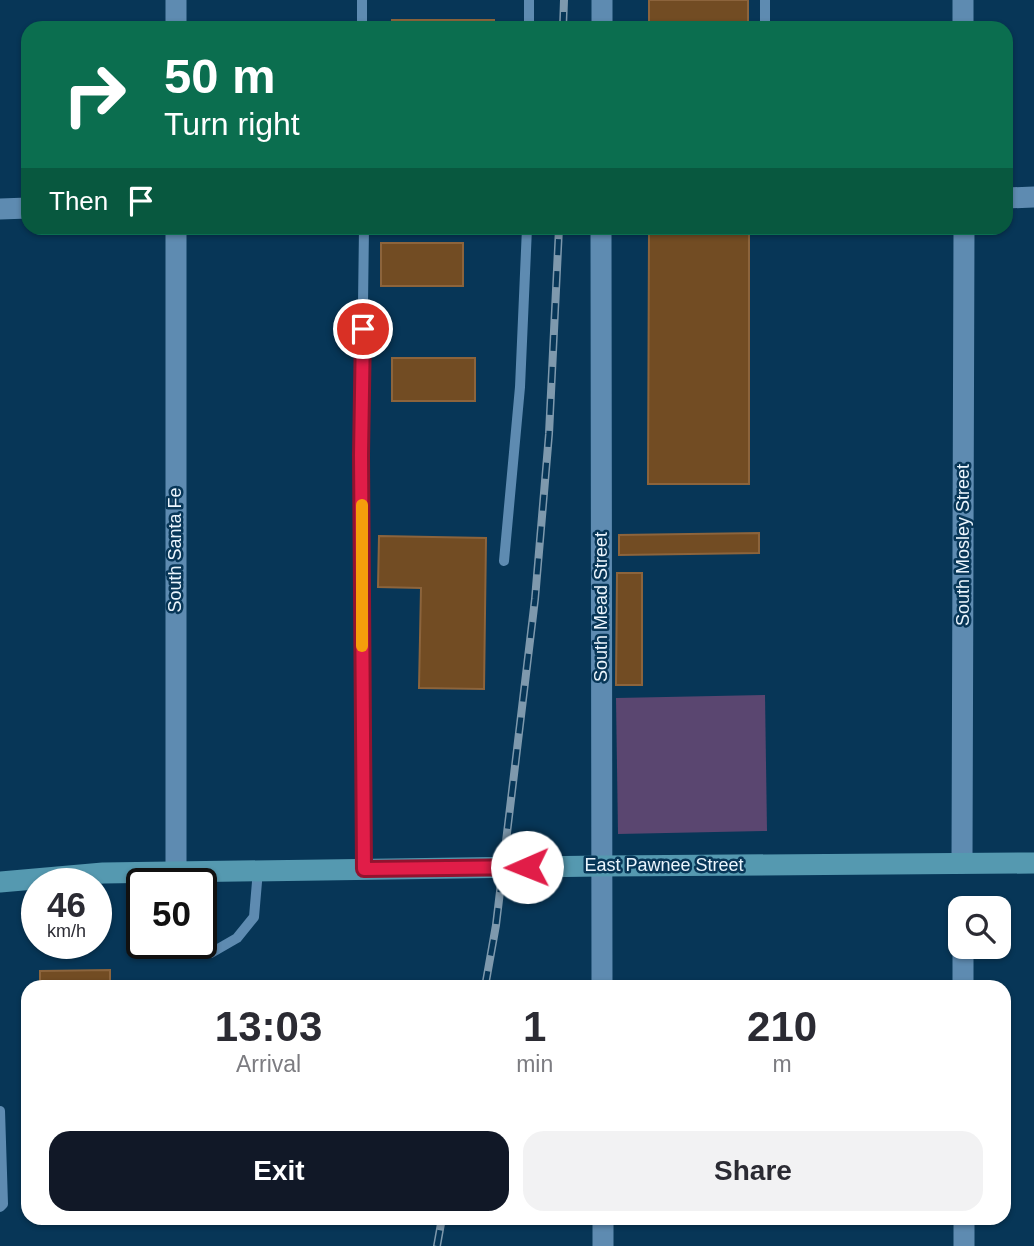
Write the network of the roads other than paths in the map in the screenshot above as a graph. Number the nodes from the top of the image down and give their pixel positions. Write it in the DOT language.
graph roads {
  1 [pos="176,0"];
  2 [pos="362,0"];
  3 [pos="529,0"];
  4 [pos="602,0"];
  5 [pos="765,0"];
  6 [pos="963,0"];
  7 [pos="176,21"];
  8 [pos="362,21"];
  9 [pos="529,21"];
  10 [pos="602,21"];
  11 [pos="765,21"];
  12 [pos="963,21"];
  13 [pos="1034,197"];
  14 [pos="1013,198"];
  15 [pos="21,208"];
  16 [pos="0,209"];
  17 [pos="176,235"];
  18 [pos="364,235"];
  19 [pos="527,235"];
  20 [pos="601,235"];
  21 [pos="964,235"];
  22 [pos="504,561"];
  23 [pos="962,863"];
  24 [pos="1034,863"];
  25 [pos="602,866"];
  26 [pos="173,868"];
  27 [pos="364,869"];
  28 [pos="258,870"];
  29 [pos="217,874"];
  30 [pos="126,875"];
  31 [pos="0,882"];
  32 [pos="217,950"];
  33 [pos="963,959"];
  34 [pos="602,980"];
  35 [pos="963,980"];
  36 [pos="0,1115"];
  37 [pos="0,1207"];
  38 [pos="603,1225"];
  39 [pos="964,1225"];
  40 [pos="603,1246"];
  41 [pos="964,1246"];
  1 -- 7 [label="street"];
  2 -- 8 [label="lane"];
  3 -- 9 [label="lane"];
  4 -- 10 [label="street"];
  5 -- 11 [label="lane"];
  6 -- 12 [label="street"];
  13 -- 14 [label="street"];
  15 -- 16 [label="street"];
  17 -- 26 [label="street, South Santa Fe"];
  18 -- 27 [label="lane"];
  19 -- 22 [label="lane"];
  20 -- 25 [label="street, South Mead Street"];
  21 -- 23 [label="street, South Mosley Street"];
  23 -- 24 [label="main road, East Pawnee Street"];
  23 -- 25 [label="main road, East Pawnee Street"];
  25 -- 27 [label="main road, East Pawnee Street"];
  25 -- 34 [label="street, South Mead Street"];
  27 -- 28 [label="main road, East Pawnee Street"];
  28 -- 29 [label="main road, East Pawnee Street"];
  28 -- 32 [label="lane"];
  30 -- 31 [label="main road, East Pawnee Street"];
  33 -- 35 [label="street"];
  36 -- 37 [label="lane"];
  38 -- 40 [label="street"];
  39 -- 41 [label="street"];
}
